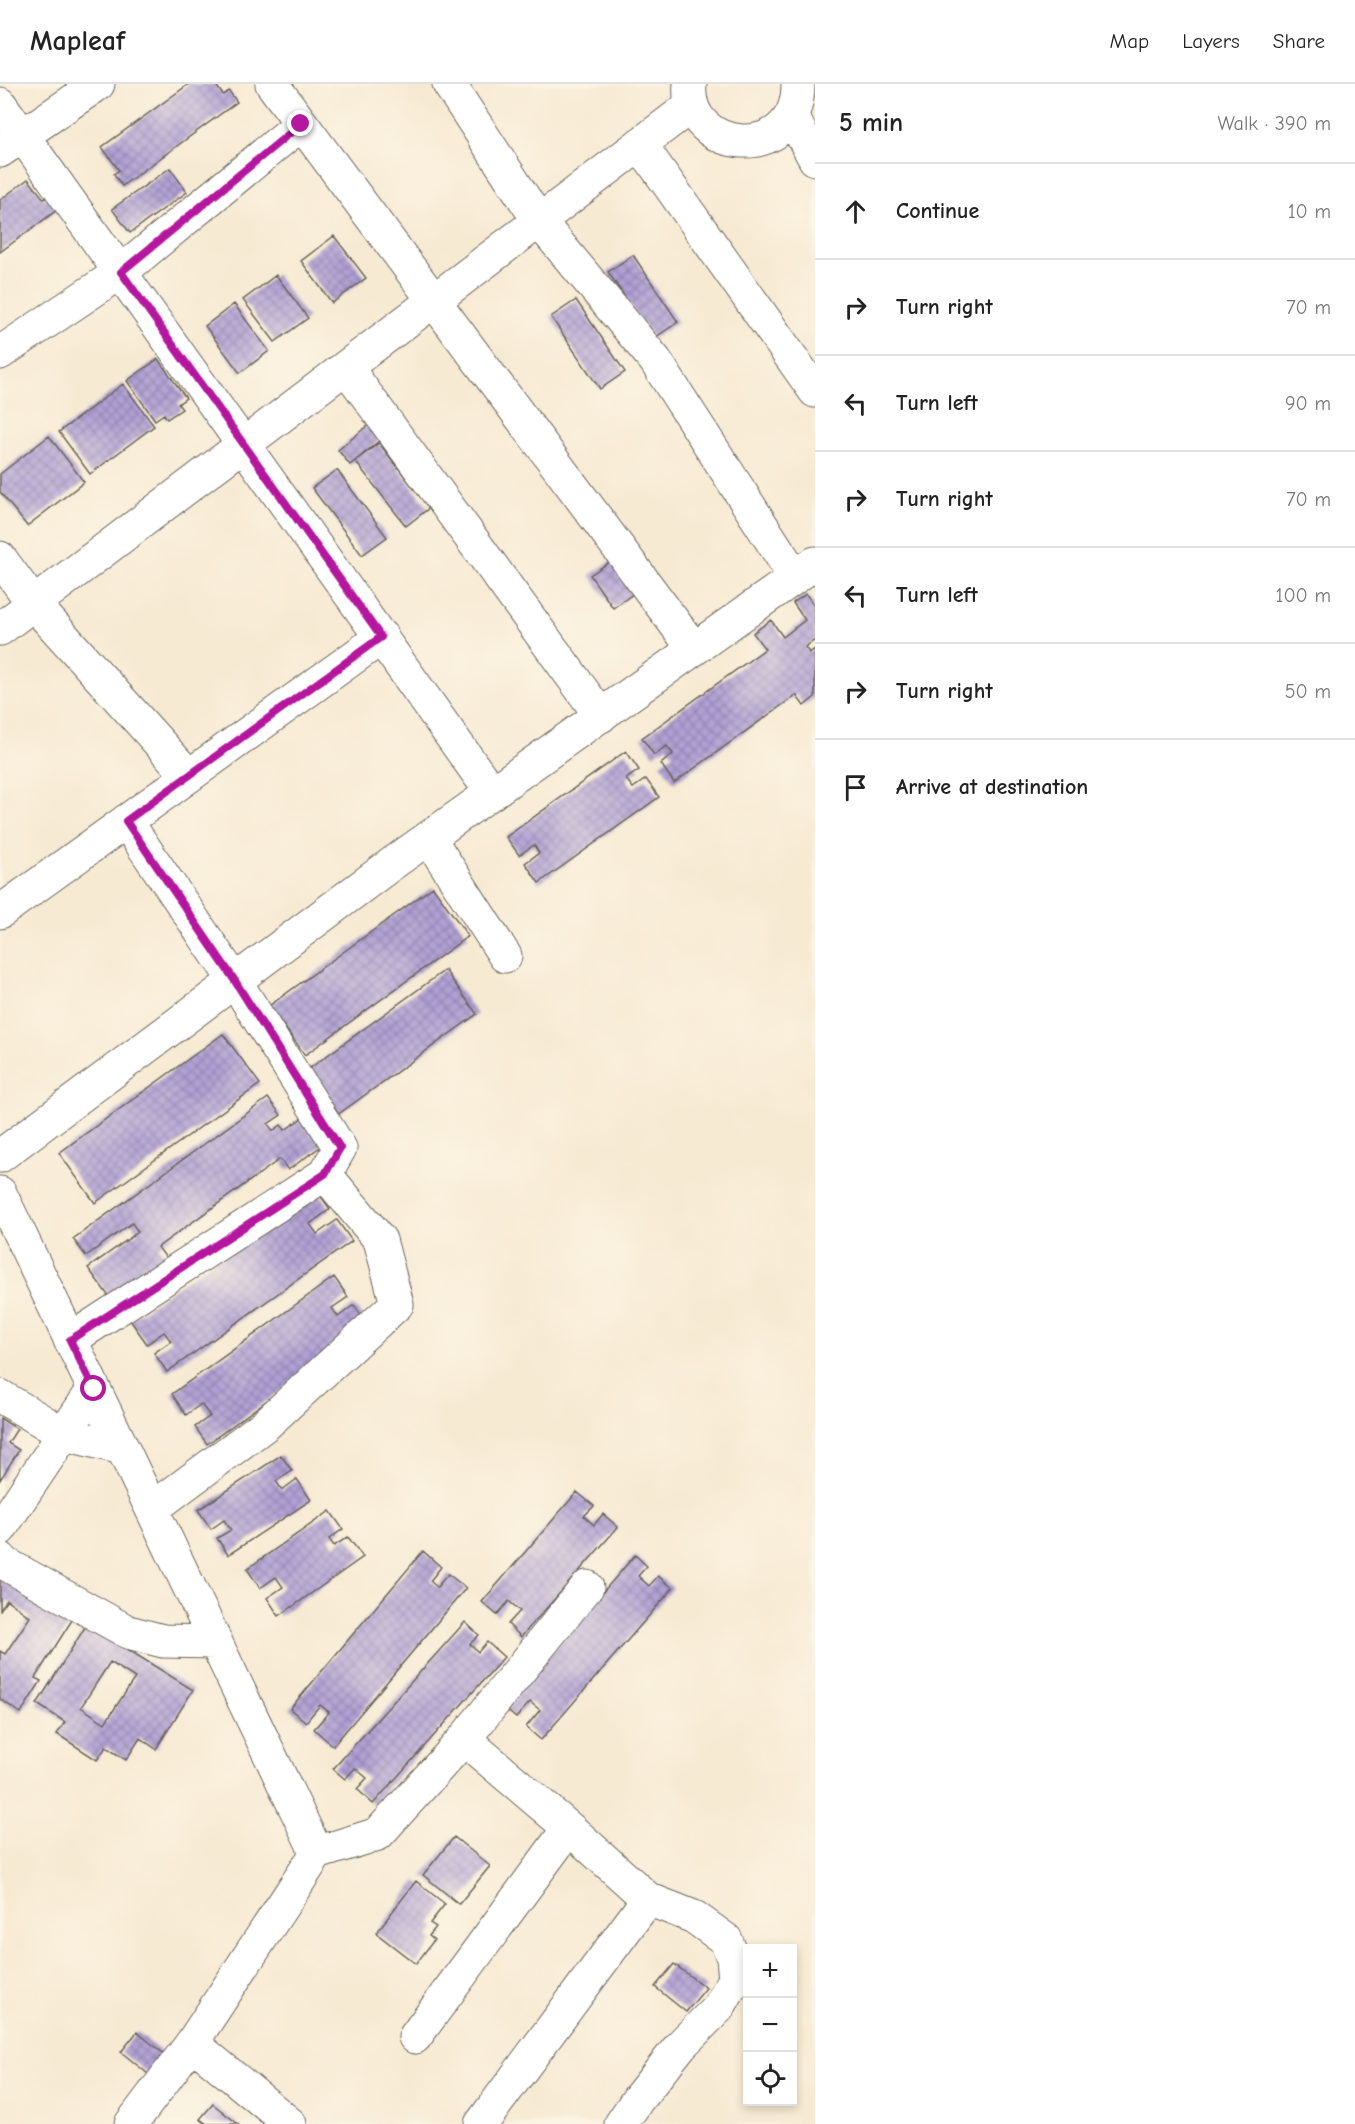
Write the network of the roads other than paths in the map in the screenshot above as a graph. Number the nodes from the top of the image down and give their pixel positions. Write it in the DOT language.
graph roads {
  1 [pos="98,84"];
  2 [pos="272,84"];
  3 [pos="449,84"];
  4 [pos="691,95"];
  5 [pos="803,103"];
  6 [pos="0,104"];
  7 [pos="301,124"];
  8 [pos="11,143"];
  9 [pos="640,144"];
  10 [pos="815,159"];
  11 [pos="539,221"];
  12 [pos="121,272"];
  13 [pos="433,301"];
  14 [pos="0,352"];
  15 [pos="345,367"];
  16 [pos="815,391"];
  17 [pos="244,444"];
  18 [pos="0,558"];
  19 [pos="805,570"];
  20 [pos="33,603"];
  21 [pos="0,628"];
  22 [pos="381,637"];
  23 [pos="694,649"];
  24 [pos="601,716"];
  25 [pos="189,776"];
  26 [pos="492,793"];
  27 [pos="126,821"];
  28 [pos="429,838"];
  29 [pos="0,912"];
  30 [pos="505,956"];
  31 [pos="235,981"];
  32 [pos="0,1156"];
  33 [pos="325,1174"];
  34 [pos="0,1194"];
  35 [pos="70,1340"];
  36 [pos="94,1389"];
  37 [pos="0,1396"];
  38 [pos="64,1434"];
  39 [pos="122,1448"];
  40 [pos="152,1509"];
  41 [pos="0,1529"];
  42 [pos="0,1558"];
  43 [pos="587,1587"];
  44 [pos="216,1642"];
  45 [pos="464,1739"];
  46 [pos="569,1828"];
  47 [pos="317,1853"];
  48 [pos="648,1899"];
  49 [pos="415,2037"];
  50 [pos="192,2043"];
  51 [pos="273,2119"];
  52 [pos="131,2124"];
  53 [pos="482,2124"];
  54 [pos="621,2124"];
  1 -- 8 [label="street"];
  2 -- 7 [label="street"];
  3 -- 11 [label="street"];
  4 -- 5 [label="street"];
  4 -- 9 [label="street"];
  5 -- 10 [label="street"];
  6 -- 8 [label="street"];
  7 -- 12 [label="street"];
  7 -- 13 [label="street"];
  8 -- 12 [label="street"];
  9 -- 11 [label="street"];
  9 -- 16 [label="street"];
  11 -- 13 [label="street"];
  11 -- 19 [label="street"];
  12 -- 14 [label="street"];
  12 -- 17 [label="street"];
  13 -- 15 [label="street"];
  13 -- 23 [label="street"];
  15 -- 17 [label="street"];
  15 -- 24 [label="street"];
  17 -- 20 [label="street"];
  17 -- 22 [label="street"];
  18 -- 20 [label="street"];
  19 -- 23 [label="street"];
  20 -- 21 [label="street"];
  20 -- 25 [label="street"];
  22 -- 25 [label="street"];
  22 -- 26 [label="street"];
  23 -- 24 [label="street"];
  24 -- 26 [label="street"];
  25 -- 27 [label="street"];
  26 -- 28 [label="street"];
  27 -- 29 [label="street"];
  27 -- 31 [label="street"];
  28 -- 30 [label="street"];
  28 -- 31 [label="street"];
  31 -- 32 [label="street"];
  31 -- 33 [label="street"];
  33 -- 35 [label="street"];
  33 -- 40 [label="street"];
  34 -- 35 [label="street"];
  35 -- 36 [label="street"];
  36 -- 38 [label="street"];
  36 -- 39 [label="street"];
  37 -- 38 [label="street"];
  38 -- 39 [label="street"];
  38 -- 41 [label="street"];
  39 -- 40 [label="street"];
  40 -- 44 [label="street"];
  42 -- 44 [label="street"];
  43 -- 45 [label="street"];
  44 -- 47 [label="street"];
  45 -- 46 [label="street"];
  45 -- 47 [label="street"];
  46 -- 48 [label="street"];
  46 -- 49 [label="street"];
  47 -- 50 [label="street"];
  48 -- 53 [label="street"];
  48 -- 54 [label="street"];
  50 -- 51 [label="street"];
  50 -- 52 [label="street"];
}
